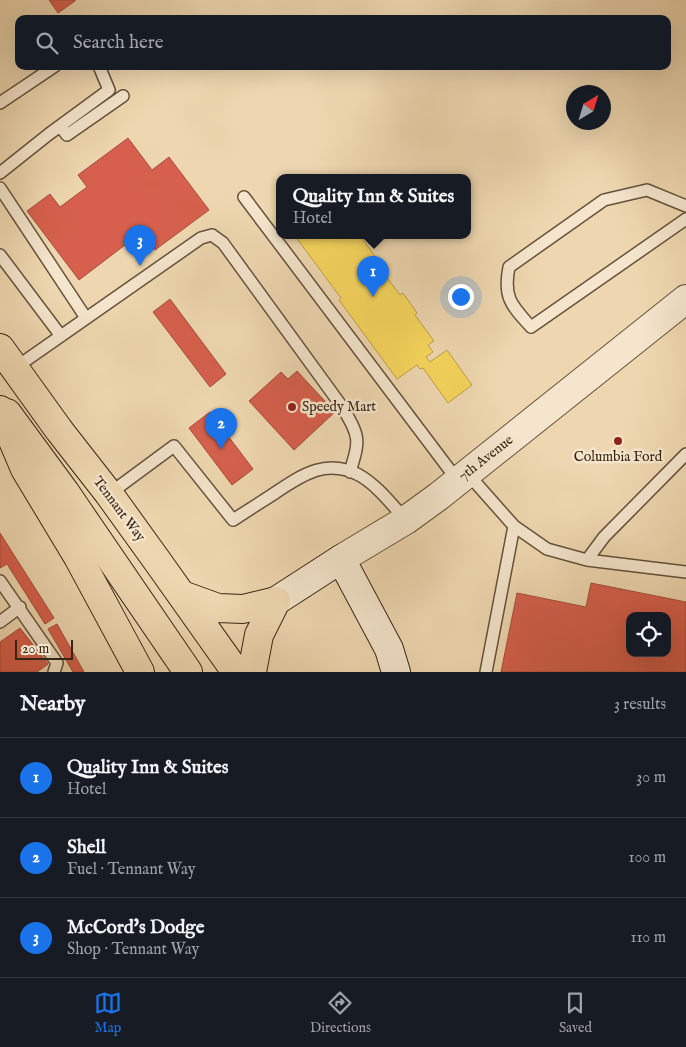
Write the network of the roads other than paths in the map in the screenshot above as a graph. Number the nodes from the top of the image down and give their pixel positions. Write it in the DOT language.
graph roads {
  1 [pos="49,70"];
  2 [pos="101,70"];
  3 [pos="123,96"];
  4 [pos="0,103"];
  5 [pos="60,126"];
  6 [pos="0,173"];
  7 [pos="0,188"];
  8 [pos="244,197"];
  9 [pos="686,206"];
  10 [pos="686,219"];
  11 [pos="276,238"];
  12 [pos="277,239"];
  13 [pos="0,255"];
  14 [pos="686,299"];
  15 [pos="86,318"];
  16 [pos="61,336"];
  17 [pos="7,358"];
  18 [pos="0,403"];
  19 [pos="0,410"];
  20 [pos="686,454"];
  21 [pos="350,472"];
  22 [pos="463,477"];
  23 [pos="109,494"];
  24 [pos="406,520"];
  25 [pos="514,526"];
  26 [pos="341,559"];
  27 [pos="587,560"];
  28 [pos="686,572"];
  29 [pos="0,581"];
  30 [pos="182,595"];
  31 [pos="276,602"];
  32 [pos="20,607"];
  33 [pos="0,622"];
  34 [pos="54,672"];
  35 [pos="140,672"];
  36 [pos="188,672"];
  37 [pos="236,672"];
  38 [pos="252,672"];
  39 [pos="396,672"];
  40 [pos="486,672"];
  1 -- 4 [label="lane"];
  2 -- 5 [label="lane"];
  3 -- 5 [label="lane"];
  5 -- 6 [label="lane"];
  7 -- 15 [label="lane"];
  8 -- 11 [label="lane"];
  9 -- 10 [label="lane"];
  12 -- 22 [label="lane"];
  13 -- 16 [label="lane"];
  14 -- 22 [label="street, 7th Avenue"];
  15 -- 16 [label="lane"];
  15 -- 21 [label="lane"];
  16 -- 17 [label="lane"];
  17 -- 23 [label="main road, Tennant Way"];
  18 -- 36 [label="main road"];
  19 -- 35 [label="main road"];
  20 -- 27 [label="lane"];
  21 -- 23 [label="lane"];
  21 -- 24 [label="lane"];
  22 -- 24 [label="street, 7th Avenue"];
  22 -- 25 [label="lane"];
  23 -- 30 [label="main road, Tennant Way"];
  24 -- 26 [label="street, 7th Avenue"];
  25 -- 27 [label="lane"];
  25 -- 40 [label="lane"];
  26 -- 31 [label="street, 7th Avenue"];
  26 -- 39 [label="street"];
  27 -- 28 [label="lane"];
  29 -- 32 [label="lane"];
  30 -- 31 [label="main road"];
  30 -- 37 [label="main road, Tennant Way"];
  31 -- 38 [label="main road"];
  32 -- 33 [label="lane"];
  32 -- 34 [label="lane"];
}
